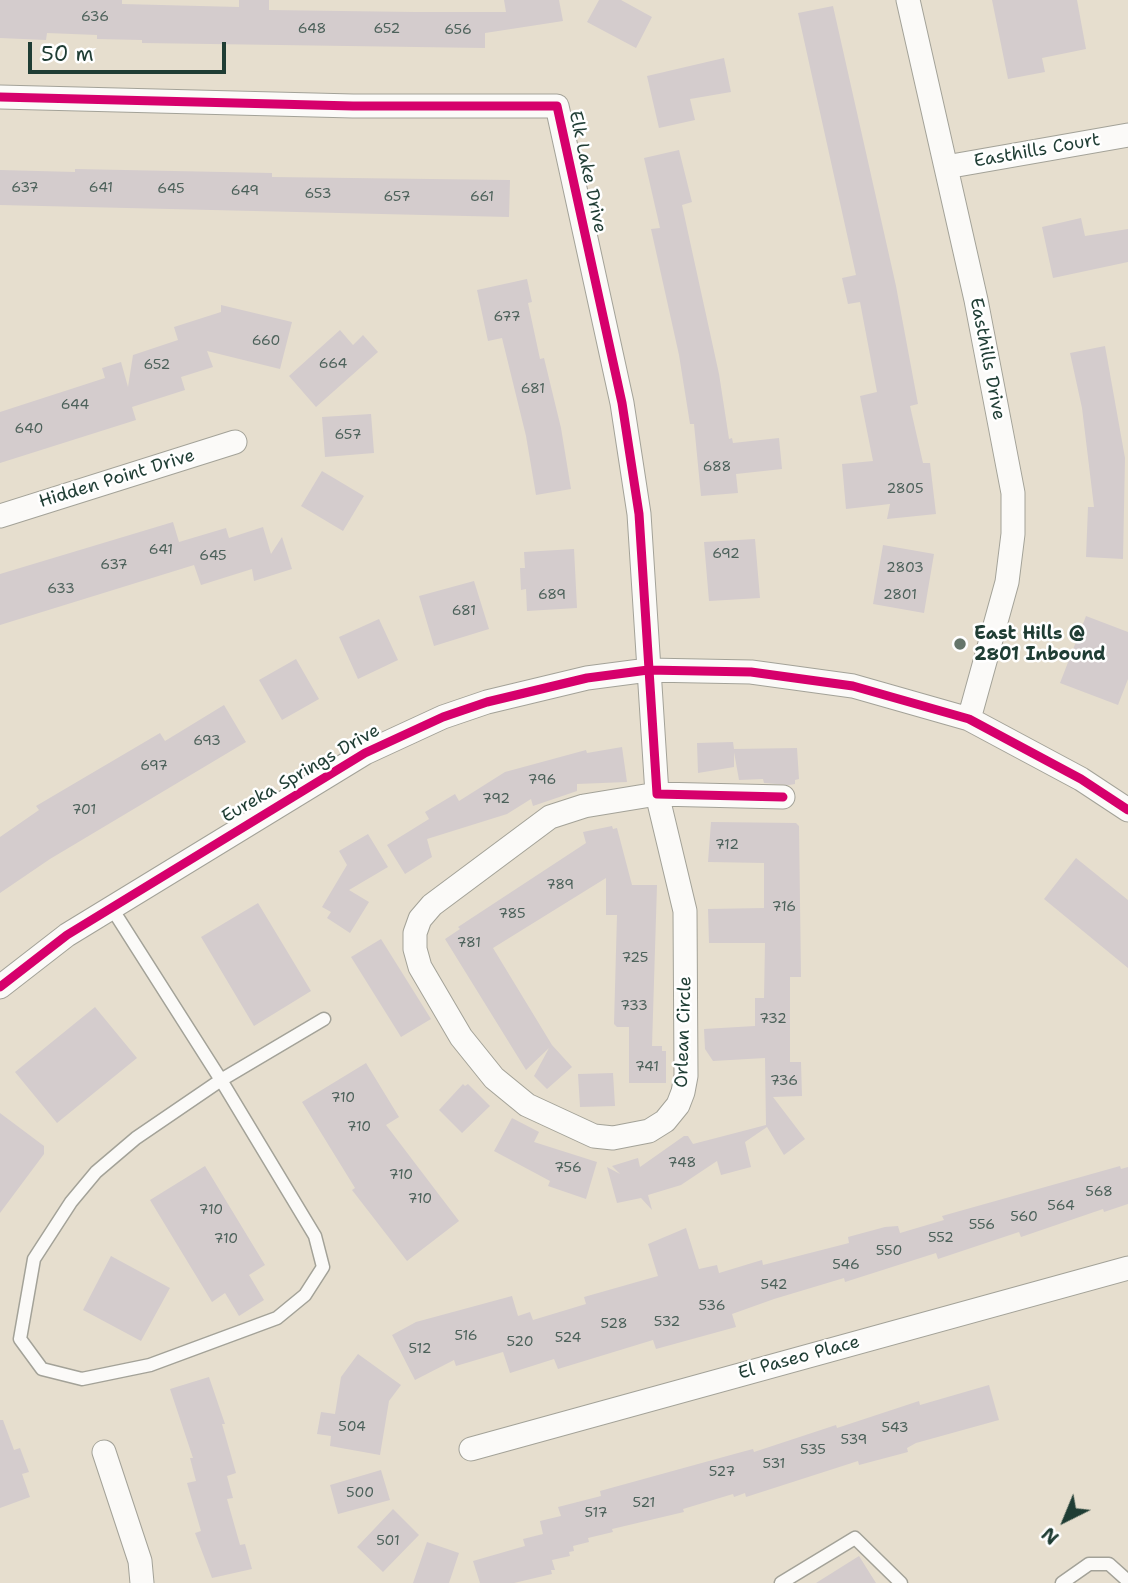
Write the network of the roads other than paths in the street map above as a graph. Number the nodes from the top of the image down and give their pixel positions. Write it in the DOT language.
graph roads {
  1 [pos="908,0"];
  2 [pos="0,97"];
  3 [pos="1128,135"];
  4 [pos="946,167"];
  5 [pos="235,442"];
  6 [pos="0,516"];
  7 [pos="648,670"];
  8 [pos="969,719"];
  9 [pos="657,794"];
  10 [pos="783,797"];
  11 [pos="1128,810"];
  12 [pos="111,907"];
  13 [pos="0,986"];
  14 [pos="324,1019"];
  15 [pos="221,1080"];
  16 [pos="1128,1268"];
  17 [pos="471,1449"];
  18 [pos="104,1452"];
  19 [pos="1128,1581"];
  20 [pos="142,1583"];
  21 [pos="781,1583"];
  22 [pos="901,1583"];
  23 [pos="1062,1583"];
  1 -- 4 [label="street, Easthills Drive"];
  2 -- 7 [label="street, Elk Lake Drive"];
  3 -- 4 [label="street, Easthills Court"];
  4 -- 8 [label="street, Easthills Drive"];
  5 -- 6 [label="street, Hidden Point Drive"];
  7 -- 8 [label="street, Eureka Springs Drive"];
  7 -- 9 [label="street, Orlean Circle"];
  7 -- 12 [label="street, Eureka Springs Drive"];
  8 -- 11 [label="street, Eureka Springs Drive"];
  9 -- 9 [label="street, Orlean Circle"];
  9 -- 10 [label="street, Orlean Circle"];
  12 -- 13 [label="street, Eureka Springs Drive"];
  12 -- 15 [label="lane"];
  14 -- 15 [label="lane"];
  15 -- 15 [label="lane"];
  16 -- 17 [label="street, El Paseo Place"];
  18 -- 20 [label="street"];
  19 -- 23 [label="lane"];
  21 -- 22 [label="lane"];
}
